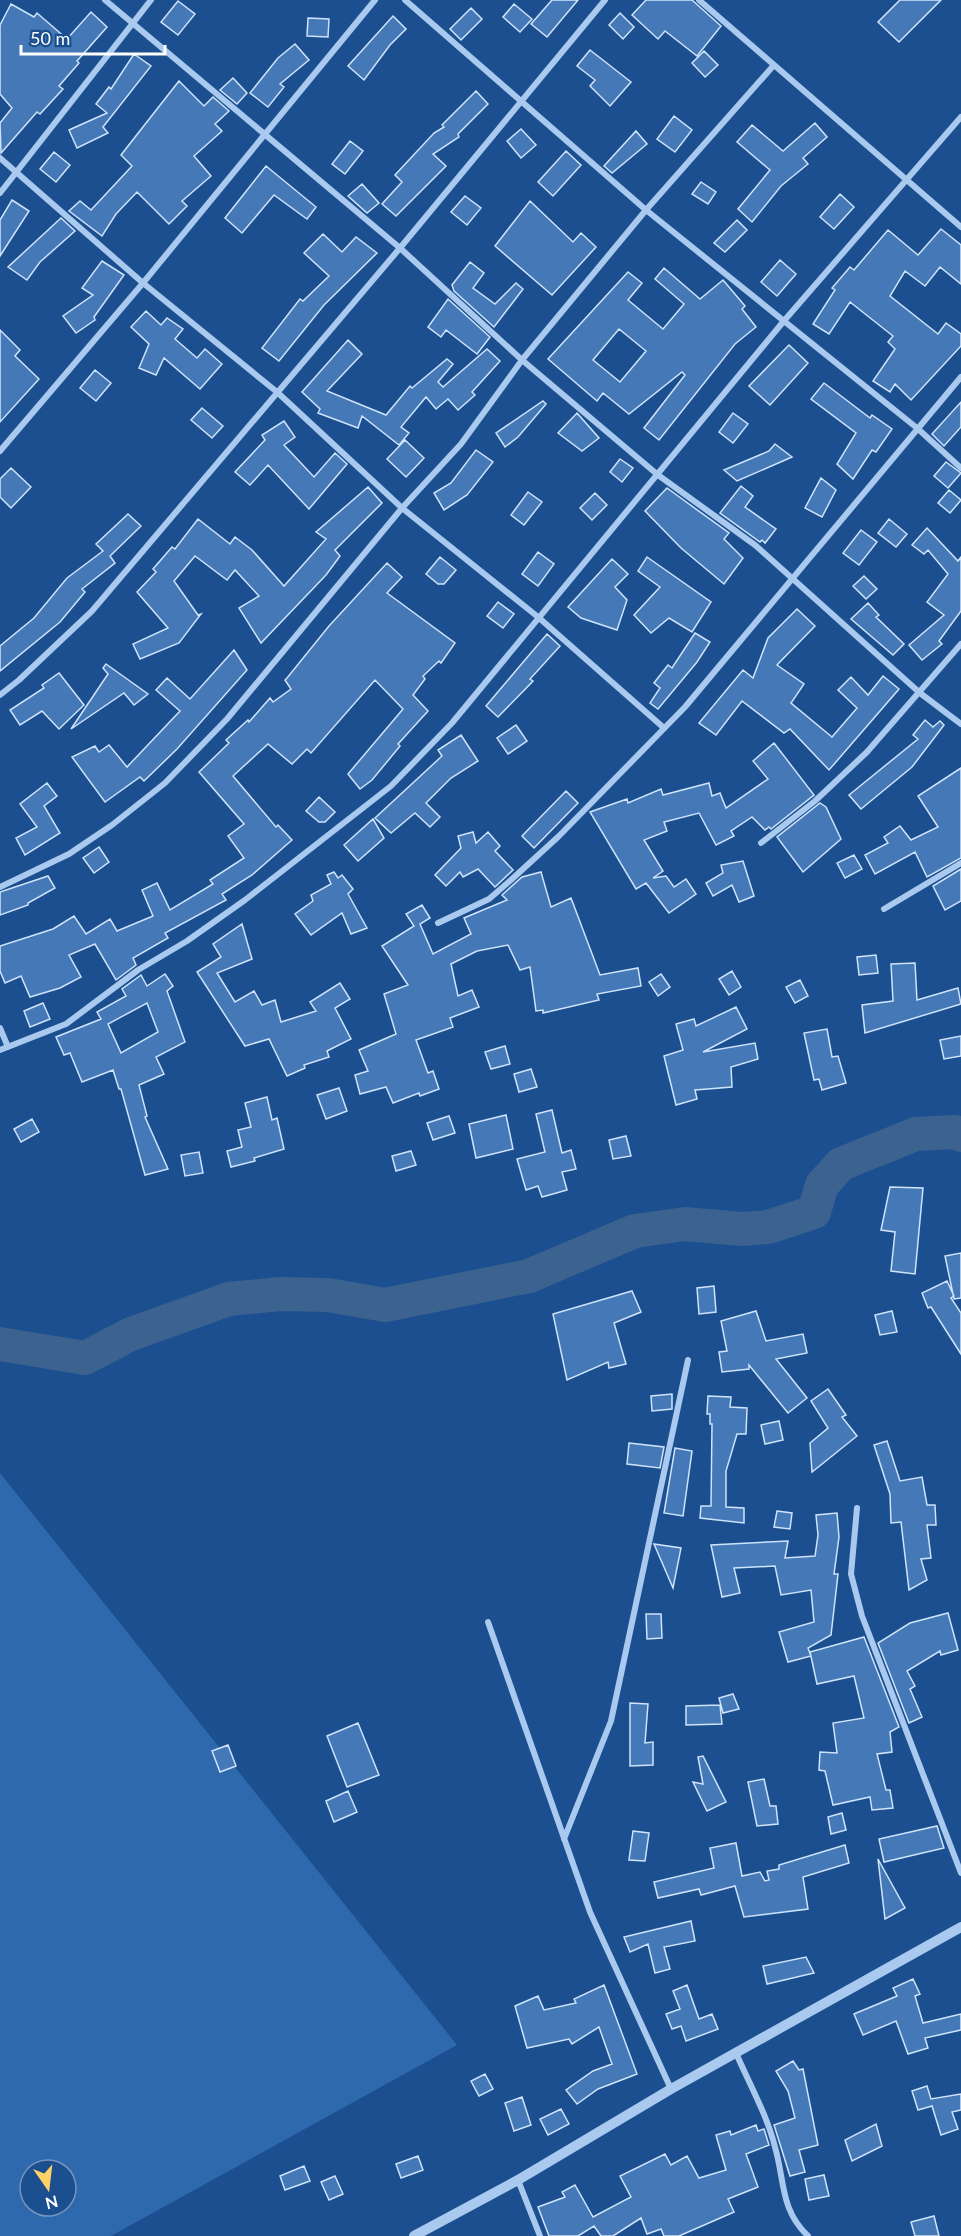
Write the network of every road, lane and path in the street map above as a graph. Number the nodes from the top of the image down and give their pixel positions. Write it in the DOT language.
graph roads {
  1 [pos="105,0"];
  2 [pos="151,0"];
  3 [pos="375,0"];
  4 [pos="405,0"];
  5 [pos="605,0"];
  6 [pos="699,0"];
  7 [pos="132,22"];
  8 [pos="774,65"];
  9 [pos="520,101"];
  10 [pos="961,117"];
  11 [pos="265,136"];
  12 [pos="0,158"];
  13 [pos="17,173"];
  14 [pos="906,180"];
  15 [pos="0,193"];
  16 [pos="646,210"];
  17 [pos="961,226"];
  18 [pos="400,248"];
  19 [pos="143,283"];
  20 [pos="783,322"];
  21 [pos="522,360"];
  22 [pos="961,377"];
  23 [pos="276,392"];
  24 [pos="917,428"];
  25 [pos="0,451"];
  26 [pos="961,468"];
  27 [pos="658,475"];
  28 [pos="402,508"];
  29 [pos="794,580"];
  30 [pos="538,617"];
  31 [pos="961,644"];
  32 [pos="920,693"];
  33 [pos="0,694"];
  34 [pos="961,724"];
  35 [pos="664,728"];
  36 [pos="761,843"];
  37 [pos="961,863"];
  38 [pos="0,886"];
  39 [pos="884,909"];
  40 [pos="438,923"];
  41 [pos="0,1028"];
  42 [pos="8,1047"];
  43 [pos="0,1050"];
  44 [pos="688,1360"];
  45 [pos="857,1508"];
  46 [pos="488,1622"];
  47 [pos="564,1839"];
  48 [pos="961,1873"];
  49 [pos="961,1927"];
  50 [pos="736,2053"];
  51 [pos="670,2089"];
  52 [pos="518,2180"];
  53 [pos="414,2236"];
  54 [pos="540,2236"];
  55 [pos="808,2236"];
  1 -- 7 [label="street"];
  2 -- 7 [label="street"];
  3 -- 11 [label="street"];
  4 -- 9 [label="street"];
  5 -- 9 [label="street"];
  6 -- 8 [label="street"];
  7 -- 11 [label="street"];
  7 -- 13 [label="street"];
  8 -- 14 [label="street"];
  8 -- 16 [label="street"];
  9 -- 16 [label="street"];
  9 -- 18 [label="street"];
  10 -- 14 [label="street"];
  11 -- 18 [label="street"];
  11 -- 19 [label="street"];
  12 -- 13 [label="street"];
  13 -- 15 [label="street"];
  13 -- 19 [label="street"];
  14 -- 17 [label="street"];
  14 -- 20 [label="street"];
  16 -- 20 [label="street"];
  16 -- 21 [label="street"];
  18 -- 21 [label="street"];
  18 -- 23 [label="street"];
  19 -- 23 [label="street"];
  19 -- 25 [label="street"];
  20 -- 24 [label="street"];
  20 -- 27 [label="street"];
  21 -- 27 [label="street"];
  21 -- 28 [label="street"];
  22 -- 24 [label="street"];
  23 -- 28 [label="street"];
  23 -- 33 [label="street"];
  24 -- 26 [label="street"];
  24 -- 29 [label="street"];
  27 -- 29 [label="street"];
  27 -- 30 [label="street"];
  28 -- 30 [label="street"];
  28 -- 38 [label="street"];
  29 -- 32 [label="street"];
  29 -- 35 [label="street"];
  30 -- 35 [label="street"];
  30 -- 42 [label="street"];
  31 -- 32 [label="street"];
  32 -- 34 [label="street"];
  32 -- 36 [label="street"];
  35 -- 40 [label="street"];
  37 -- 39 [label="street"];
  41 -- 42 [label="street"];
  42 -- 43 [label="street"];
  44 -- 47 [label="street"];
  45 -- 48 [label="street"];
  46 -- 47 [label="street"];
  47 -- 51 [label="street"];
  49 -- 50 [label="street"];
  50 -- 51 [label="street"];
  50 -- 55 [label="street"];
  51 -- 52 [label="street"];
  52 -- 53 [label="street"];
  52 -- 54 [label="street"];
}
